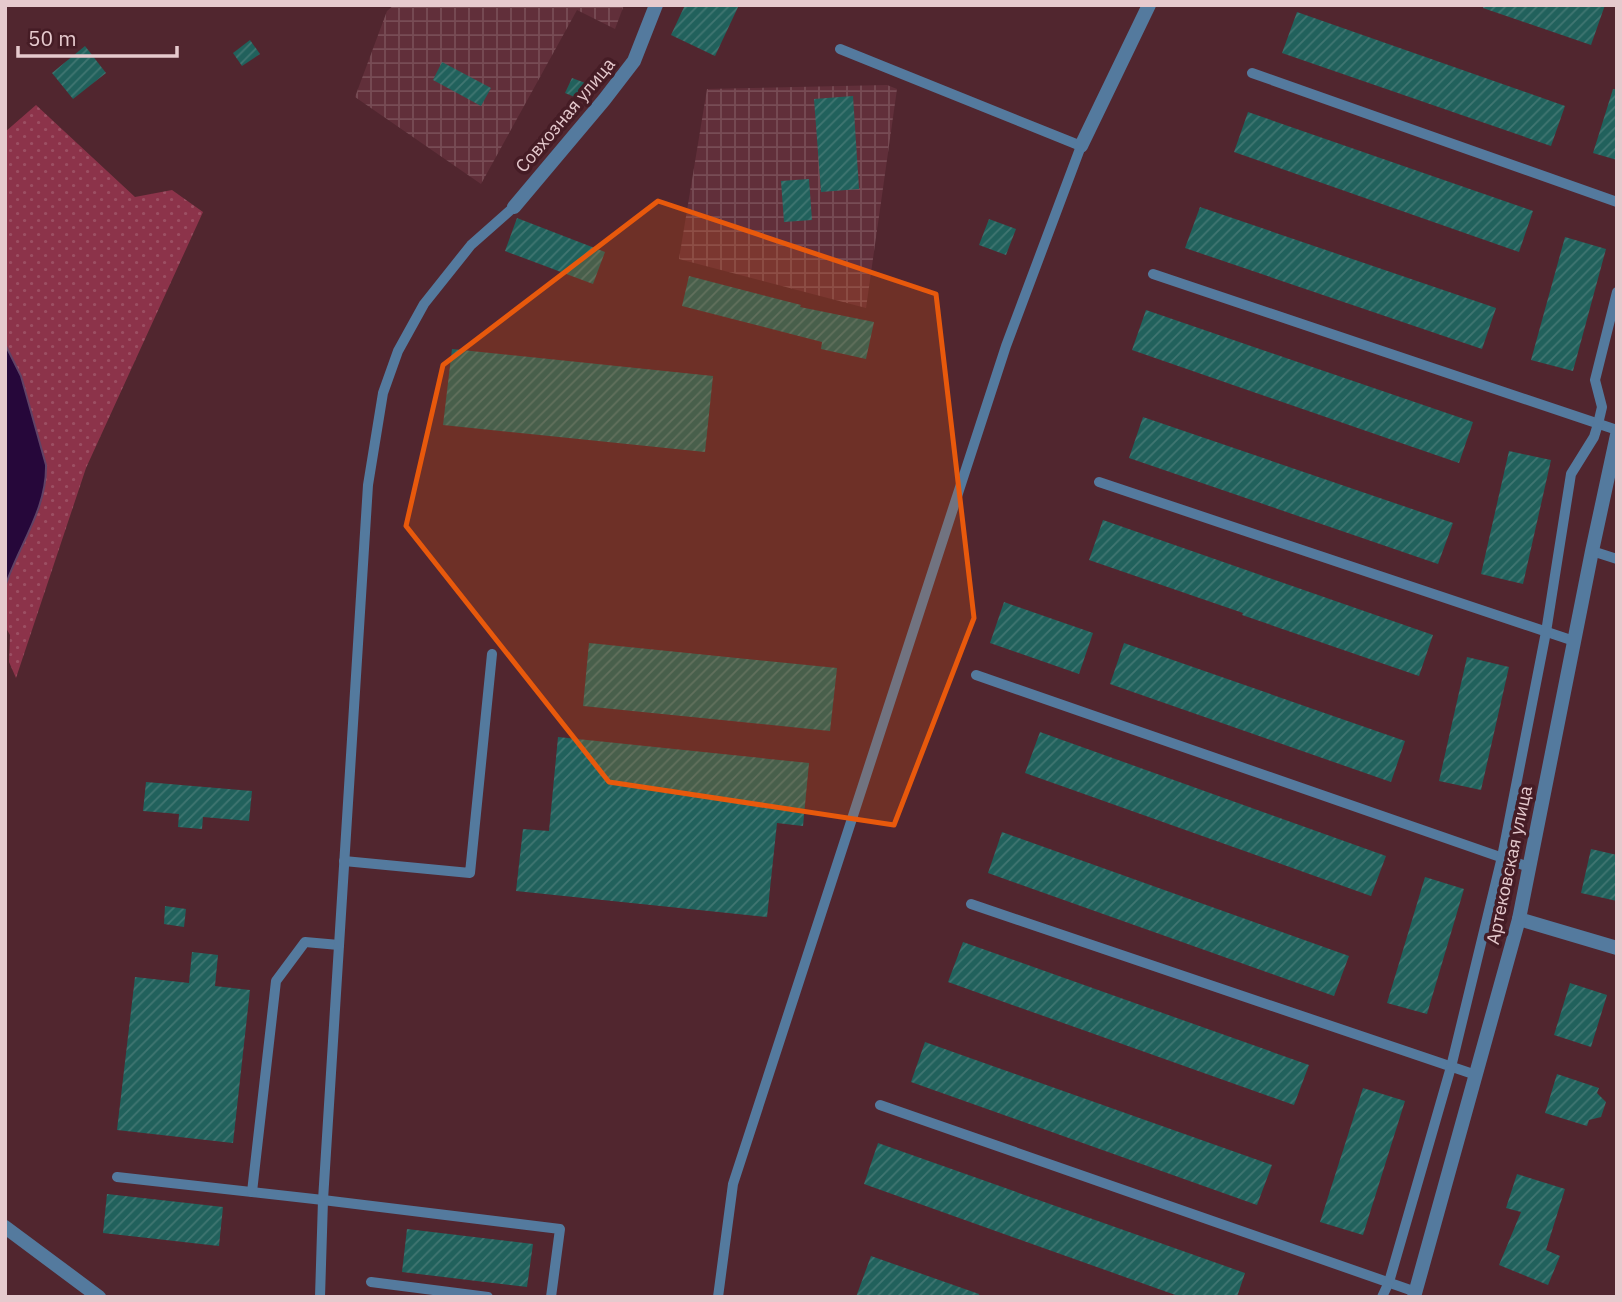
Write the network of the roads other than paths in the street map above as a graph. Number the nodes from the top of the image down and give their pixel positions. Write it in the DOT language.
graph roads {
  1 [pos="656,5"];
  2 [pos="1149,5"];
  3 [pos="840,49"];
  4 [pos="1252,73"];
  5 [pos="1081,146"];
  6 [pos="1617,202"];
  7 [pos="514,207"];
  8 [pos="1153,274"];
  9 [pos="1617,292"];
  10 [pos="1598,424"];
  11 [pos="1617,432"];
  12 [pos="1099,482"];
  13 [pos="1592,551"];
  14 [pos="1617,559"];
  15 [pos="1546,632"];
  16 [pos="1574,641"];
  17 [pos="492,654"];
  18 [pos="976,675"];
  19 [pos="1502,857"];
  20 [pos="344,860"];
  21 [pos="1530,867"];
  22 [pos="971,904"];
  23 [pos="1519,919"];
  24 [pos="339,944"];
  25 [pos="1617,948"];
  26 [pos="1451,1067"];
  27 [pos="1476,1075"];
  28 [pos="880,1105"];
  29 [pos="117,1177"];
  30 [pos="252,1192"];
  31 [pos="323,1200"];
  32 [pos="5,1227"];
  33 [pos="371,1282"];
  34 [pos="1389,1282"];
  35 [pos="1415,1294"];
  36 [pos="99,1297"];
  37 [pos="320,1297"];
  38 [pos="488,1297"];
  39 [pos="551,1297"];
  40 [pos="718,1297"];
  41 [pos="1382,1297"];
  1 -- 7 [label="street, Совхозная улица"];
  2 -- 5 [label="street"];
  3 -- 5 [label="lane"];
  4 -- 6 [label="lane"];
  5 -- 40 [label="lane"];
  7 -- 20 [label="lane"];
  8 -- 10 [label="lane"];
  9 -- 10 [label="lane"];
  10 -- 11 [label="lane"];
  10 -- 15 [label="lane"];
  11 -- 13 [label="street, Артековская улица"];
  12 -- 15 [label="lane"];
  13 -- 14 [label="lane"];
  13 -- 16 [label="street, Артековская улица"];
  15 -- 16 [label="lane"];
  15 -- 19 [label="lane"];
  16 -- 21 [label="street, Артековская улица"];
  17 -- 20 [label="lane"];
  18 -- 19 [label="lane"];
  19 -- 21 [label="lane"];
  19 -- 26 [label="lane"];
  20 -- 24 [label="lane"];
  21 -- 23 [label="street, Артековская улица"];
  22 -- 26 [label="lane"];
  23 -- 25 [label="street"];
  23 -- 27 [label="street, Артековская улица"];
  24 -- 30 [label="lane"];
  24 -- 31 [label="lane"];
  26 -- 27 [label="lane"];
  26 -- 34 [label="lane"];
  27 -- 35 [label="street, Артековская улица"];
  28 -- 34 [label="lane"];
  29 -- 30 [label="lane"];
  30 -- 31 [label="lane"];
  31 -- 37 [label="lane"];
  31 -- 39 [label="lane"];
  32 -- 36 [label="street"];
  33 -- 38 [label="lane"];
  34 -- 35 [label="lane"];
  34 -- 41 [label="lane"];
}
